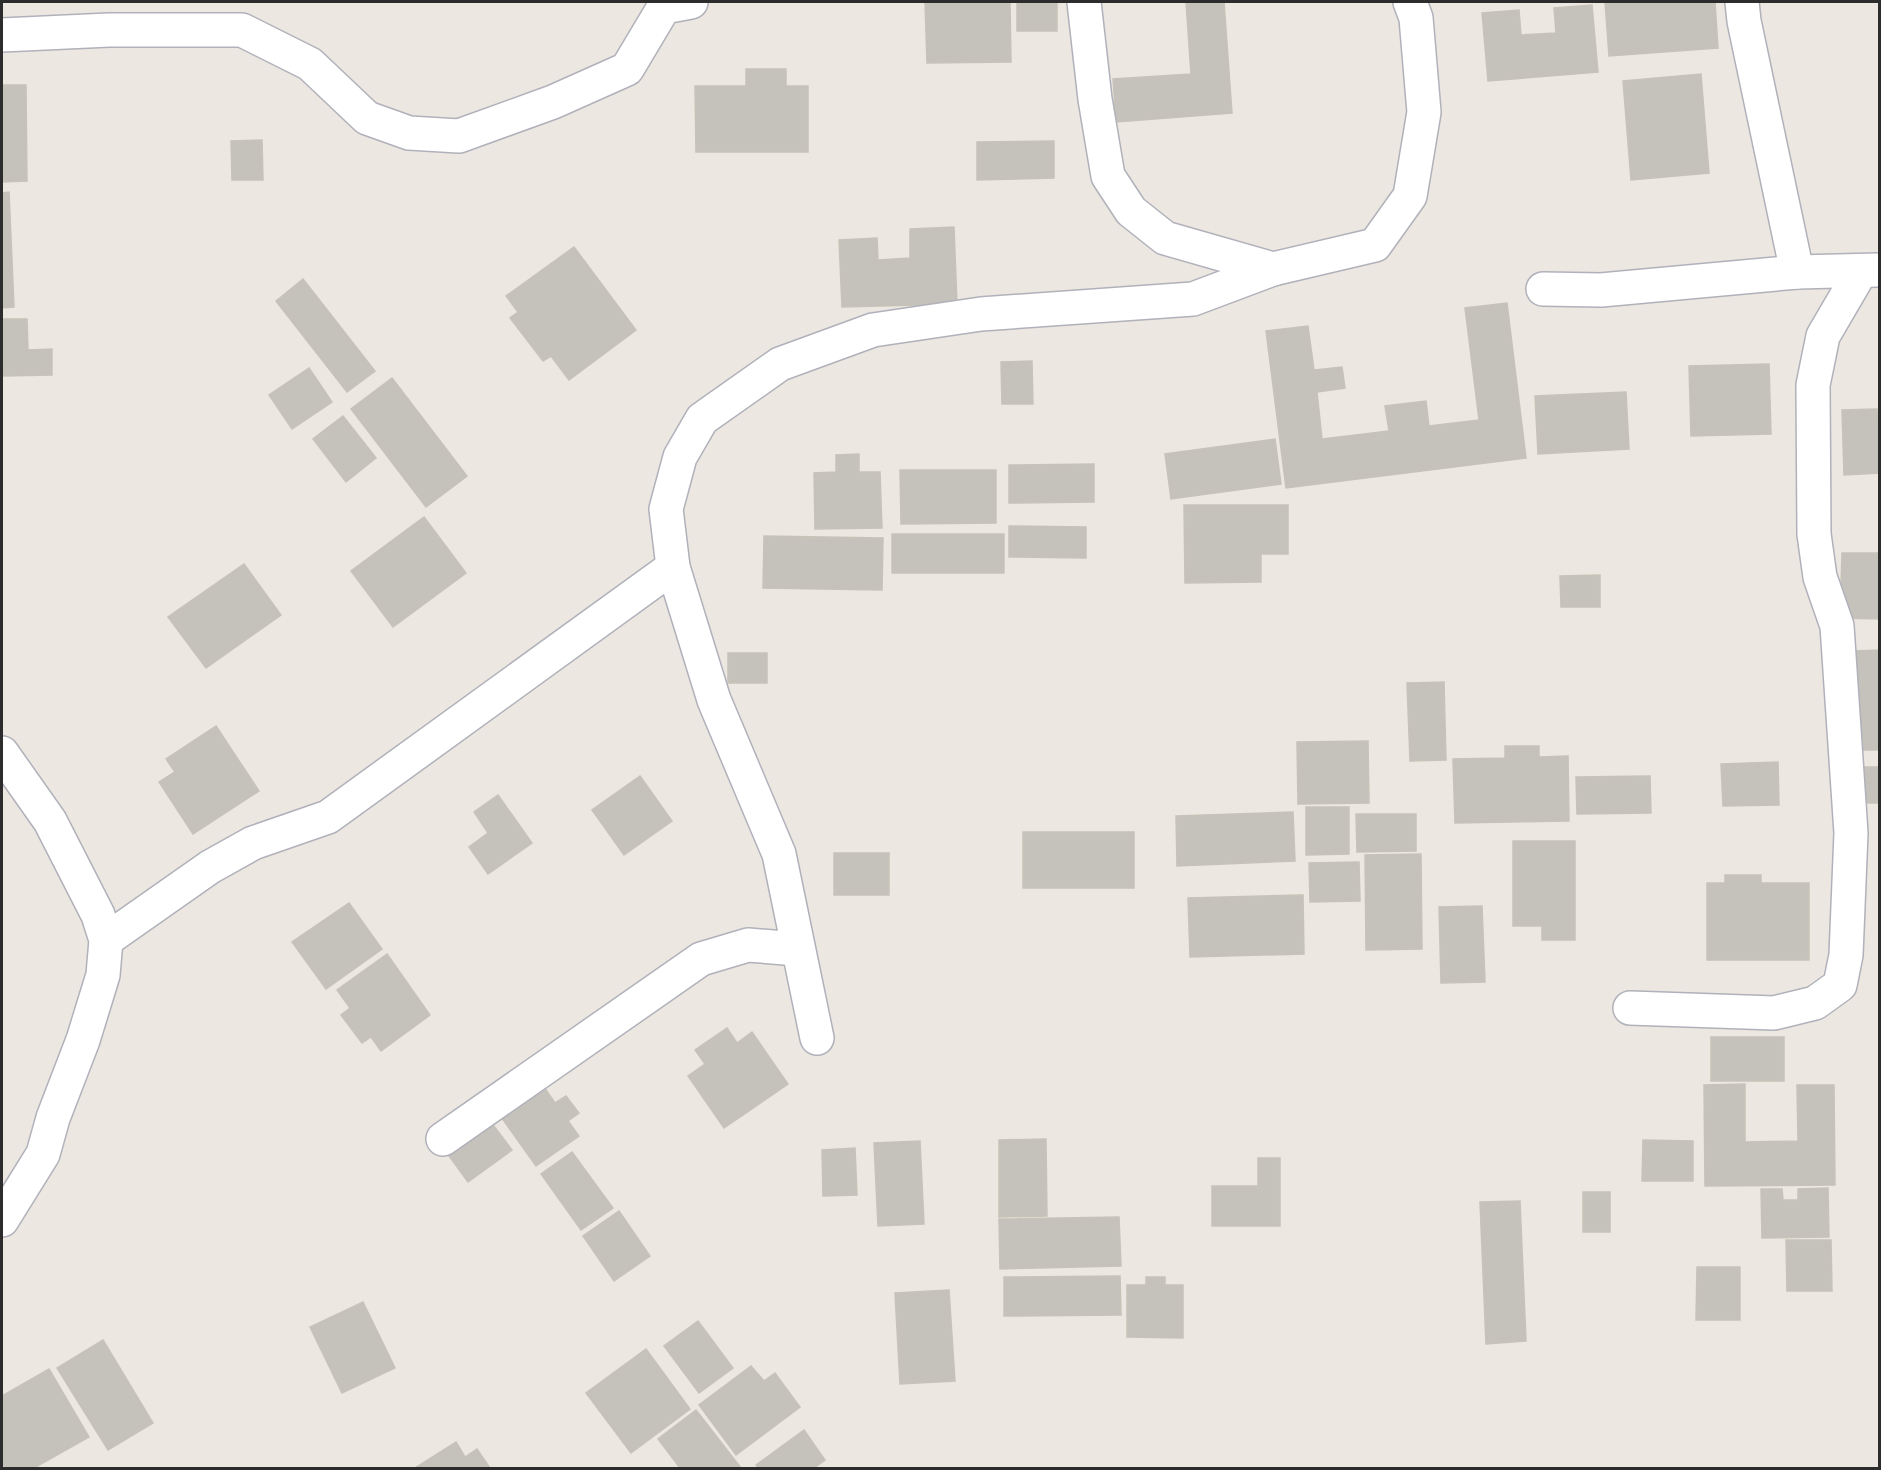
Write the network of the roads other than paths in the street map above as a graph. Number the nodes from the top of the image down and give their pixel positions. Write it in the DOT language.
graph roads {
  1 [pos="691,2"];
  2 [pos="1084,2"];
  3 [pos="1742,2"];
  4 [pos="1419,7"];
  5 [pos="112,16"];
  6 [pos="2,35"];
  7 [pos="1274,269"];
  8 [pos="1870,271"];
  9 [pos="1797,272"];
  10 [pos="1543,288"];
  11 [pos="673,567"];
  12 [pos="2,753"];
  13 [pos="106,940"];
  14 [pos="798,949"];
  15 [pos="1630,1008"];
  16 [pos="817,1038"];
  17 [pos="443,1139"];
  18 [pos="2,1220"];
  1 -- 5 [label="street"];
  2 -- 7 [label="street"];
  3 -- 9 [label="street"];
  4 -- 7 [label="street"];
  5 -- 6 [label="street"];
  7 -- 11 [label="street"];
  8 -- 9 [label="street"];
  8 -- 15 [label="street"];
  9 -- 10 [label="street"];
  11 -- 13 [label="street"];
  11 -- 14 [label="street"];
  12 -- 13 [label="street"];
  13 -- 18 [label="street"];
  14 -- 16 [label="street"];
  14 -- 17 [label="street"];
}
